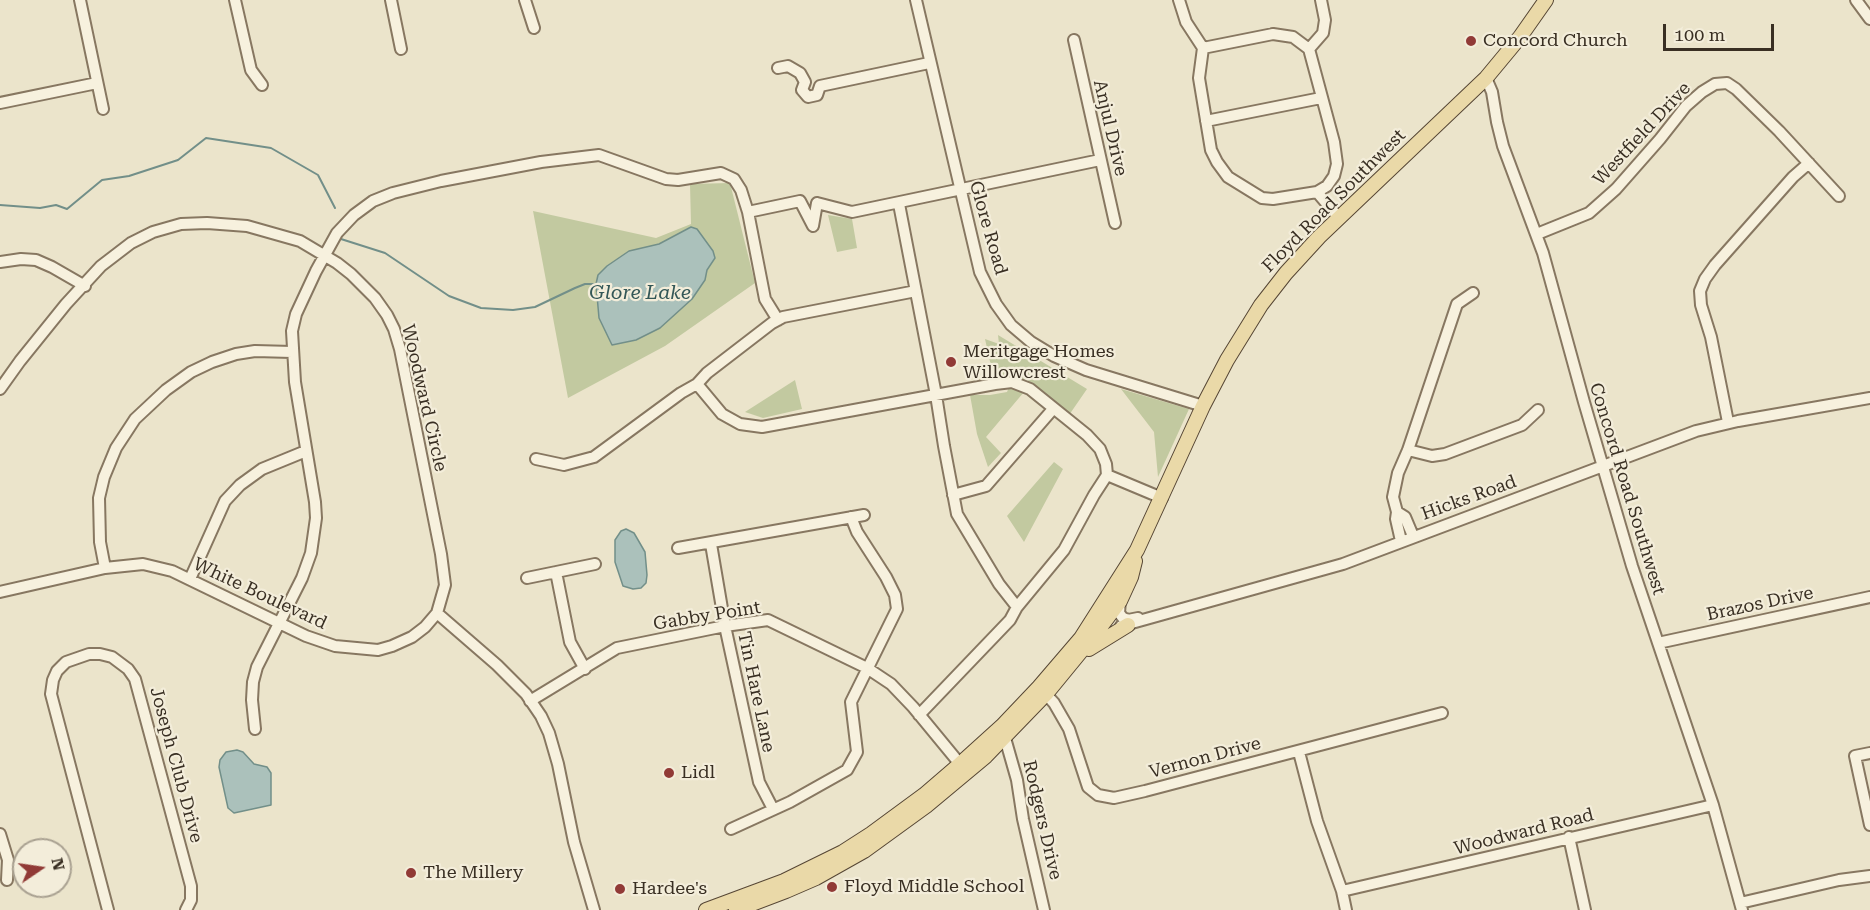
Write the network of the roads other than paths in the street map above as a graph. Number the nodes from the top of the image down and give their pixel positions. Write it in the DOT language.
graph roads {
  1 [pos="80,0"];
  2 [pos="235,0"];
  3 [pos="391,0"];
  4 [pos="525,0"];
  5 [pos="916,0"];
  6 [pos="1179,0"];
  7 [pos="1321,0"];
  8 [pos="1546,0"];
  9 [pos="1856,0"];
  10 [pos="1870,19"];
  11 [pos="534,28"];
  12 [pos="1074,40"];
  13 [pos="1203,48"];
  14 [pos="402,49"];
  15 [pos="1309,49"];
  16 [pos="929,63"];
  17 [pos="778,68"];
  18 [pos="1485,78"];
  19 [pos="97,83"];
  20 [pos="262,85"];
  21 [pos="1321,98"];
  22 [pos="0,104"];
  23 [pos="103,109"];
  24 [pos="1206,121"];
  25 [pos="1100,160"];
  26 [pos="1809,163"];
  27 [pos="959,189"];
  28 [pos="1317,192"];
  29 [pos="1839,196"];
  30 [pos="899,204"];
  31 [pos="748,212"];
  32 [pos="1339,218"];
  33 [pos="1115,223"];
  34 [pos="1537,234"];
  35 [pos="325,256"];
  36 [pos="0,262"];
  37 [pos="85,286"];
  38 [pos="916,291"];
  39 [pos="1473,292"];
  40 [pos="778,320"];
  41 [pos="292,352"];
  42 [pos="697,384"];
  43 [pos="0,389"];
  44 [pos="936,395"];
  45 [pos="1870,398"];
  46 [pos="1203,406"];
  47 [pos="1053,409"];
  48 [pos="1538,410"];
  49 [pos="1728,423"];
  50 [pos="1408,450"];
  51 [pos="306,451"];
  52 [pos="536,459"];
  53 [pos="1603,465"];
  54 [pos="1107,475"];
  55 [pos="953,495"];
  56 [pos="1162,498"];
  57 [pos="1398,512"];
  58 [pos="864,515"];
  59 [pos="851,517"];
  60 [pos="1413,536"];
  61 [pos="1401,541"];
  62 [pos="711,544"];
  63 [pos="678,549"];
  64 [pos="1137,550"];
  65 [pos="595,564"];
  66 [pos="105,568"];
  67 [pos="556,572"];
  68 [pos="527,578"];
  69 [pos="190,579"];
  70 [pos="0,592"];
  71 [pos="1870,597"];
  72 [pos="1120,601"];
  73 [pos="1017,607"];
  74 [pos="437,613"];
  75 [pos="1156,616"];
  76 [pos="279,624"];
  77 [pos="725,626"];
  78 [pos="1128,626"];
  79 [pos="1096,633"];
  80 [pos="1081,638"];
  81 [pos="1658,643"];
  82 [pos="867,668"];
  83 [pos="585,669"];
  84 [pos="1067,669"];
  85 [pos="1043,691"];
  86 [pos="530,700"];
  87 [pos="1442,713"];
  88 [pos="919,715"];
  89 [pos="255,729"];
  90 [pos="1005,738"];
  91 [pos="1299,752"];
  92 [pos="1870,753"];
  93 [pos="960,764"];
  94 [pos="1713,805"];
  95 [pos="773,809"];
  96 [pos="1870,825"];
  97 [pos="731,829"];
  98 [pos="0,834"];
  99 [pos="1569,837"];
  100 [pos="1870,876"];
  101 [pos="7,880"];
  102 [pos="1342,891"];
  103 [pos="1741,907"];
  104 [pos="108,910"];
  105 [pos="186,910"];
  106 [pos="594,910"];
  107 [pos="706,910"];
  108 [pos="736,910"];
  109 [pos="1044,910"];
  110 [pos="1346,910"];
  111 [pos="1585,910"];
  1 -- 19 [label="street"];
  2 -- 20 [label="street"];
  3 -- 14 [label="street"];
  4 -- 11 [label="street"];
  5 -- 16 [label="street, Glore Road"];
  6 -- 13 [label="street"];
  7 -- 15 [label="street"];
  8 -- 18 [label="main road, Floyd Road Southwest"];
  9 -- 10 [label="street"];
  12 -- 25 [label="street, Anjul Drive"];
  13 -- 15 [label="street"];
  13 -- 24 [label="street"];
  15 -- 21 [label="street"];
  16 -- 17 [label="street"];
  16 -- 27 [label="street, Glore Road"];
  18 -- 32 [label="main road, Floyd Road Southwest"];
  18 -- 34 [label="street, Concord Road Southwest"];
  19 -- 22 [label="street"];
  19 -- 23 [label="street"];
  21 -- 24 [label="street"];
  21 -- 28 [label="street"];
  24 -- 28 [label="street"];
  25 -- 27 [label="street"];
  25 -- 33 [label="street, Anjul Drive"];
  26 -- 29 [label="street, Westfield Drive"];
  26 -- 34 [label="street, Westfield Drive"];
  26 -- 49 [label="street"];
  27 -- 30 [label="street"];
  27 -- 46 [label="street, Glore Road"];
  28 -- 32 [label="street"];
  30 -- 31 [label="street"];
  30 -- 38 [label="street"];
  31 -- 35 [label="street"];
  31 -- 40 [label="street"];
  32 -- 46 [label="main road, Floyd Road Southwest"];
  34 -- 53 [label="street, Concord Road Southwest"];
  35 -- 37 [label="street, Woodward Circle"];
  35 -- 41 [label="street"];
  35 -- 74 [label="street, Woodward Circle"];
  36 -- 37 [label="street"];
  37 -- 43 [label="street, Woodward Circle"];
  38 -- 40 [label="street"];
  38 -- 44 [label="street"];
  39 -- 50 [label="street"];
  40 -- 42 [label="street"];
  41 -- 51 [label="street"];
  41 -- 66 [label="street"];
  42 -- 44 [label="street"];
  42 -- 52 [label="street"];
  44 -- 47 [label="street"];
  44 -- 55 [label="street"];
  45 -- 49 [label="street, Hicks Road"];
  46 -- 56 [label="main road, Floyd Road Southwest"];
  47 -- 54 [label="street"];
  47 -- 55 [label="street"];
  48 -- 50 [label="street"];
  49 -- 53 [label="street, Hicks Road"];
  50 -- 57 [label="street"];
  51 -- 69 [label="street"];
  51 -- 76 [label="street"];
  53 -- 60 [label="street, Hicks Road"];
  53 -- 81 [label="street, Concord Road Southwest"];
  54 -- 56 [label="street"];
  54 -- 73 [label="street"];
  55 -- 73 [label="street"];
  56 -- 64 [label="main road, Floyd Road Southwest"];
  57 -- 60 [label="street"];
  57 -- 61 [label="street"];
  58 -- 59 [label="street"];
  59 -- 62 [label="street"];
  59 -- 82 [label="street"];
  60 -- 61 [label="street, Hicks Road"];
  61 -- 75 [label="street, Hicks Road"];
  62 -- 63 [label="street"];
  62 -- 77 [label="street, Tin Hare Lane"];
  64 -- 72 [label="main road, Floyd Road Southwest"];
  64 -- 80 [label="main road, Floyd Road Southwest"];
  65 -- 67 [label="street"];
  66 -- 69 [label="street, White Boulevard"];
  66 -- 70 [label="street, White Boulevard"];
  67 -- 68 [label="street"];
  67 -- 83 [label="street"];
  69 -- 76 [label="street, White Boulevard"];
  71 -- 81 [label="street, Brazos Drive"];
  72 -- 75 [label="street"];
  72 -- 79 [label="main road, Floyd Road Southwest"];
  73 -- 88 [label="street"];
  74 -- 76 [label="street, White Boulevard"];
  74 -- 86 [label="street"];
  75 -- 78 [label="street, Hicks Road"];
  76 -- 89 [label="street"];
  77 -- 82 [label="street, Gabby Point"];
  77 -- 83 [label="street, Gabby Point"];
  77 -- 95 [label="street, Tin Hare Lane"];
  78 -- 79 [label="street, Hicks Road"];
  78 -- 84 [label="main road"];
  79 -- 80 [label="street, Hicks Road"];
  79 -- 84 [label="main road, Floyd Road Southwest"];
  80 -- 85 [label="main road, Floyd Road Southwest"];
  81 -- 94 [label="street, Concord Road Southwest"];
  82 -- 88 [label="street, Gabby Point"];
  82 -- 95 [label="street"];
  83 -- 86 [label="street, Gabby Point"];
  84 -- 85 [label="main road, Floyd Road Southwest"];
  85 -- 90 [label="main road, Floyd Road Southwest"];
  85 -- 91 [label="street, Vernon Drive"];
  85 -- 93 [label="main road, Floyd Road Southwest"];
  86 -- 106 [label="street"];
  87 -- 91 [label="street, Vernon Drive"];
  88 -- 93 [label="street, Gabby Point"];
  90 -- 108 [label="main road, Floyd Road Southwest"];
  90 -- 109 [label="street, Rodgers Drive"];
  91 -- 102 [label="street"];
  92 -- 96 [label="street"];
  93 -- 107 [label="main road, Floyd Road Southwest"];
  94 -- 99 [label="street, Woodward Road"];
  94 -- 103 [label="street, Concord Road Southwest"];
  95 -- 97 [label="street"];
  98 -- 101 [label="street"];
  99 -- 102 [label="street, Woodward Road"];
  99 -- 111 [label="street"];
  100 -- 103 [label="street"];
  102 -- 110 [label="street"];
  104 -- 105 [label="street, Joseph Club Drive"];
}
